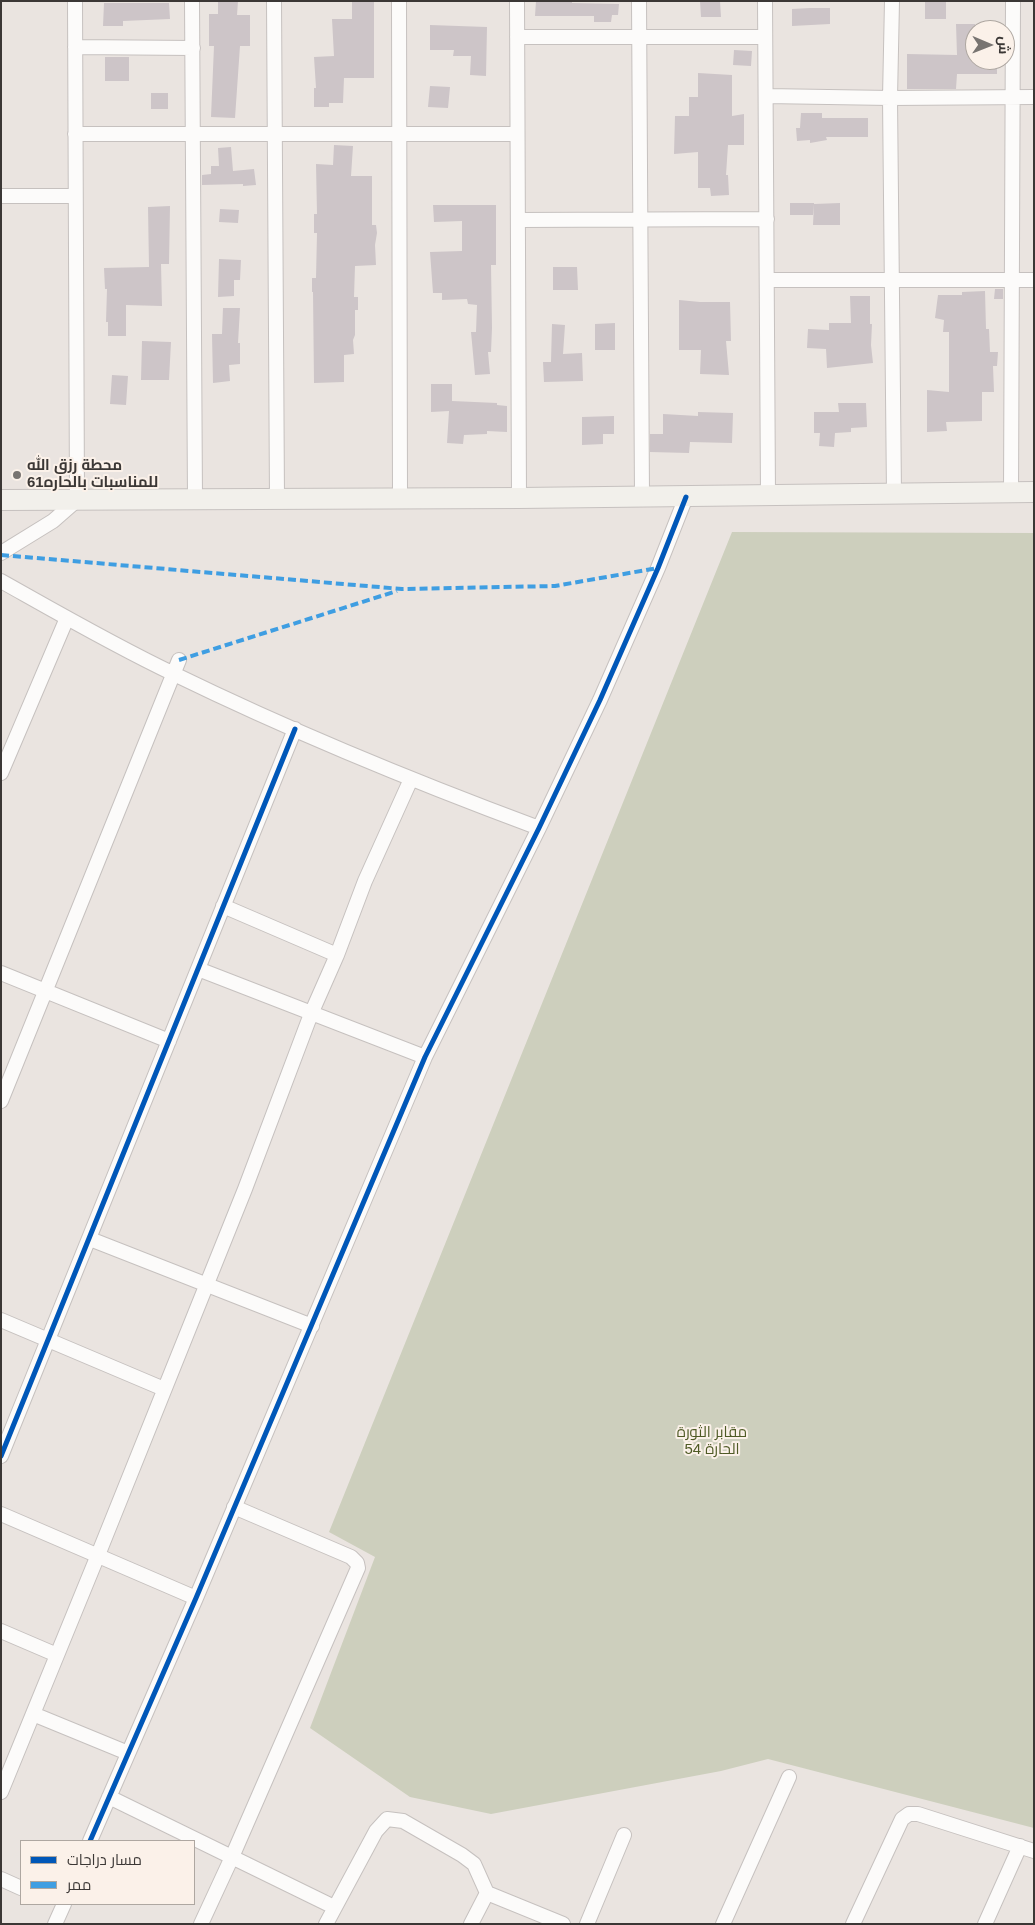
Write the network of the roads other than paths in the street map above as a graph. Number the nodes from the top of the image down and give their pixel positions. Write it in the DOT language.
graph roads {
  1 [pos="75,1"];
  2 [pos="192,1"];
  3 [pos="274,1"];
  4 [pos="398,1"];
  5 [pos="517,1"];
  6 [pos="639,1"];
  7 [pos="765,1"];
  8 [pos="892,1"];
  9 [pos="1013,1"];
  10 [pos="517,37"];
  11 [pos="765,37"];
  12 [pos="639,39"];
  13 [pos="75,47"];
  14 [pos="193,48"];
  15 [pos="766,96"];
  16 [pos="1012,97"];
  17 [pos="890,98"];
  18 [pos="1034,98"];
  19 [pos="75,134"];
  20 [pos="193,134"];
  21 [pos="275,134"];
  22 [pos="399,134"];
  23 [pos="517,134"];
  24 [pos="1,196"];
  25 [pos="74,196"];
  26 [pos="767,219"];
  27 [pos="518,220"];
  28 [pos="640,221"];
  29 [pos="893,279"];
  30 [pos="1012,279"];
  31 [pos="767,280"];
  32 [pos="1034,280"];
  33 [pos="1034,492"];
  34 [pos="1011,493"];
  35 [pos="894,494"];
  36 [pos="642,496"];
  37 [pos="768,496"];
  38 [pos="686,497"];
  39 [pos="400,498"];
  40 [pos="519,498"];
  41 [pos="195,499"];
  42 [pos="277,499"];
  43 [pos="1,500"];
  44 [pos="77,500"];
  45 [pos="1,553"];
  46 [pos="1,581"];
  47 [pos="67,618"];
  48 [pos="179,660"];
  49 [pos="173,674"];
  50 [pos="295,730"];
  51 [pos="1,773"];
  52 [pos="411,779"];
  53 [pos="539,828"];
  54 [pos="223,906"];
  55 [pos="337,955"];
  56 [pos="198,968"];
  57 [pos="1,973"];
  58 [pos="46,992"];
  59 [pos="311,1014"];
  60 [pos="169,1041"];
  61 [pos="425,1057"];
  62 [pos="1,1101"];
  63 [pos="90,1238"];
  64 [pos="206,1284"];
  65 [pos="1,1320"];
  66 [pos="312,1326"];
  67 [pos="48,1340"];
  68 [pos="164,1389"];
  69 [pos="1,1456"];
  70 [pos="234,1507"];
  71 [pos="1,1514"];
  72 [pos="98,1555"];
  73 [pos="196,1598"];
  74 [pos="1,1631"];
  75 [pos="57,1655"];
  76 [pos="33,1714"];
  77 [pos="128,1753"];
  78 [pos="790,1777"];
  79 [pos="1,1792"];
  80 [pos="109,1797"];
  81 [pos="624,1835"];
  82 [pos="90,1840"];
  83 [pos="1020,1846"];
  84 [pos="1034,1852"];
  85 [pos="232,1857"];
  86 [pos="1,1879"];
  87 [pos="20,1888"];
  88 [pos="487,1892"];
  89 [pos="61,1905"];
  90 [pos="334,1907"];
  91 [pos="56,1924"];
  92 [pos="201,1924"];
  93 [pos="326,1924"];
  94 [pos="471,1924"];
  95 [pos="563,1924"];
  96 [pos="587,1924"];
  97 [pos="724,1924"];
  98 [pos="853,1924"];
  99 [pos="985,1924"];
  1 -- 13 [label="street"];
  2 -- 14 [label="street"];
  3 -- 21 [label="street"];
  4 -- 22 [label="street"];
  5 -- 10 [label="street"];
  6 -- 12 [label="street"];
  7 -- 11 [label="street"];
  8 -- 17 [label="street"];
  9 -- 16 [label="street"];
  10 -- 12 [label="street"];
  10 -- 23 [label="street"];
  11 -- 12 [label="street"];
  11 -- 15 [label="street"];
  12 -- 28 [label="street"];
  13 -- 14 [label="street"];
  13 -- 19 [label="street"];
  14 -- 20 [label="street"];
  15 -- 17 [label="street"];
  15 -- 26 [label="street"];
  16 -- 17 [label="street"];
  16 -- 18 [label="street"];
  16 -- 30 [label="street"];
  17 -- 29 [label="street"];
  19 -- 20 [label="street"];
  19 -- 25 [label="street"];
  20 -- 21 [label="street"];
  20 -- 41 [label="street"];
  21 -- 22 [label="street"];
  21 -- 42 [label="street"];
  22 -- 23 [label="street"];
  22 -- 39 [label="street"];
  23 -- 27 [label="street"];
  24 -- 25 [label="street"];
  25 -- 44 [label="street"];
  26 -- 28 [label="street"];
  26 -- 31 [label="street"];
  27 -- 28 [label="street"];
  27 -- 40 [label="street"];
  28 -- 36 [label="street"];
  29 -- 30 [label="street"];
  29 -- 31 [label="street"];
  29 -- 35 [label="street"];
  30 -- 32 [label="street"];
  30 -- 34 [label="street"];
  31 -- 37 [label="street"];
  33 -- 34 [label="main road"];
  34 -- 35 [label="main road"];
  35 -- 37 [label="main road"];
  36 -- 38 [label="main road"];
  36 -- 40 [label="main road"];
  37 -- 38 [label="main road"];
  38 -- 53 [label="street"];
  39 -- 40 [label="main road"];
  39 -- 42 [label="main road"];
  41 -- 42 [label="main road"];
  41 -- 44 [label="main road"];
  43 -- 44 [label="main road"];
  44 -- 45 [label="street"];
  46 -- 47 [label="street"];
  47 -- 49 [label="street"];
  47 -- 51 [label="street"];
  48 -- 49 [label="street"];
  49 -- 50 [label="street"];
  49 -- 58 [label="street"];
  50 -- 52 [label="street"];
  50 -- 54 [label="street"];
  52 -- 53 [label="street"];
  52 -- 55 [label="street"];
  53 -- 61 [label="street"];
  54 -- 55 [label="street"];
  54 -- 56 [label="street"];
  55 -- 59 [label="street"];
  56 -- 59 [label="street"];
  56 -- 60 [label="street"];
  57 -- 58 [label="street"];
  58 -- 60 [label="street"];
  58 -- 62 [label="street"];
  59 -- 61 [label="street"];
  59 -- 64 [label="street"];
  60 -- 63 [label="street"];
  61 -- 66 [label="street"];
  63 -- 64 [label="street"];
  63 -- 67 [label="street"];
  64 -- 66 [label="street"];
  64 -- 68 [label="street"];
  65 -- 67 [label="street"];
  66 -- 70 [label="street"];
  67 -- 68 [label="street"];
  67 -- 69 [label="street"];
  68 -- 72 [label="street"];
  70 -- 73 [label="street"];
  70 -- 85 [label="street"];
  71 -- 72 [label="street"];
  72 -- 73 [label="street"];
  72 -- 75 [label="street"];
  73 -- 77 [label="street"];
  74 -- 75 [label="street"];
  75 -- 76 [label="street"];
  76 -- 77 [label="street"];
  76 -- 79 [label="street"];
  77 -- 80 [label="street"];
  78 -- 97 [label="street"];
  80 -- 82 [label="street"];
  80 -- 85 [label="street"];
  81 -- 96 [label="street"];
  83 -- 84 [label="street"];
  83 -- 98 [label="street"];
  83 -- 99 [label="street"];
  85 -- 90 [label="street"];
  85 -- 92 [label="street"];
  86 -- 87 [label="street"];
  88 -- 90 [label="street"];
  88 -- 94 [label="street"];
  88 -- 95 [label="street"];
  89 -- 91 [label="street"];
  90 -- 93 [label="street"];
}
